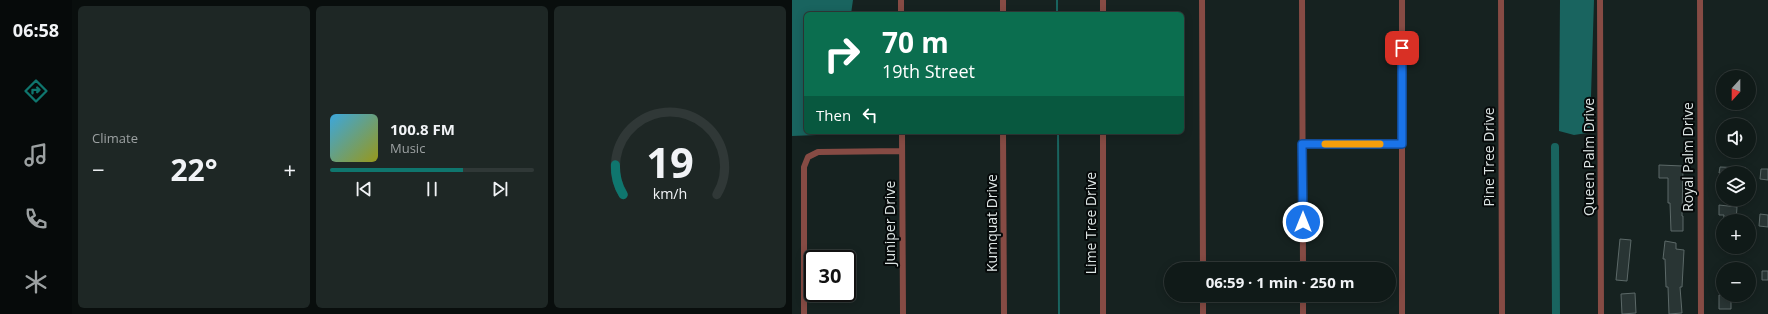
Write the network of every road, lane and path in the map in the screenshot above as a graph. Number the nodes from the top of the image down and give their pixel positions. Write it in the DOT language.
graph roads {
  1 [pos="901,0"];
  2 [pos="1003,0"];
  3 [pos="1102,0"];
  4 [pos="1202,0"];
  5 [pos="1302,0"];
  6 [pos="1402,0"];
  7 [pos="1501,0"];
  8 [pos="1600,0"];
  9 [pos="1700,0"];
  10 [pos="901,12"];
  11 [pos="1003,12"];
  12 [pos="1103,12"];
  13 [pos="902,134"];
  14 [pos="1004,134"];
  15 [pos="1103,134"];
  16 [pos="1302,144"];
  17 [pos="1402,144"];
  18 [pos="902,151"];
  19 [pos="1203,262"];
  20 [pos="1303,262"];
  21 [pos="1203,302"];
  22 [pos="1303,302"];
  23 [pos="804,314"];
  24 [pos="903,314"];
  25 [pos="1004,314"];
  26 [pos="1103,314"];
  27 [pos="1203,314"];
  28 [pos="1303,314"];
  29 [pos="1402,314"];
  30 [pos="1502,314"];
  31 [pos="1601,314"];
  32 [pos="1701,314"];
  1 -- 10 [label="street"];
  2 -- 11 [label="street"];
  3 -- 12 [label="street"];
  4 -- 19 [label="street"];
  5 -- 16 [label="street"];
  6 -- 17 [label="street"];
  7 -- 30 [label="street, Pine Tree Drive"];
  8 -- 31 [label="street, Queen Palm Drive"];
  9 -- 32 [label="street, Royal Palm Drive"];
  13 -- 18 [label="street, Juniper Drive"];
  14 -- 25 [label="street, Kumquat Drive"];
  15 -- 26 [label="street, Lime Tree Drive"];
  16 -- 17 [label="street"];
  16 -- 20 [label="street"];
  17 -- 29 [label="street"];
  18 -- 23 [label="street"];
  18 -- 24 [label="street, Juniper Drive"];
  21 -- 27 [label="street"];
  22 -- 28 [label="street"];
}
